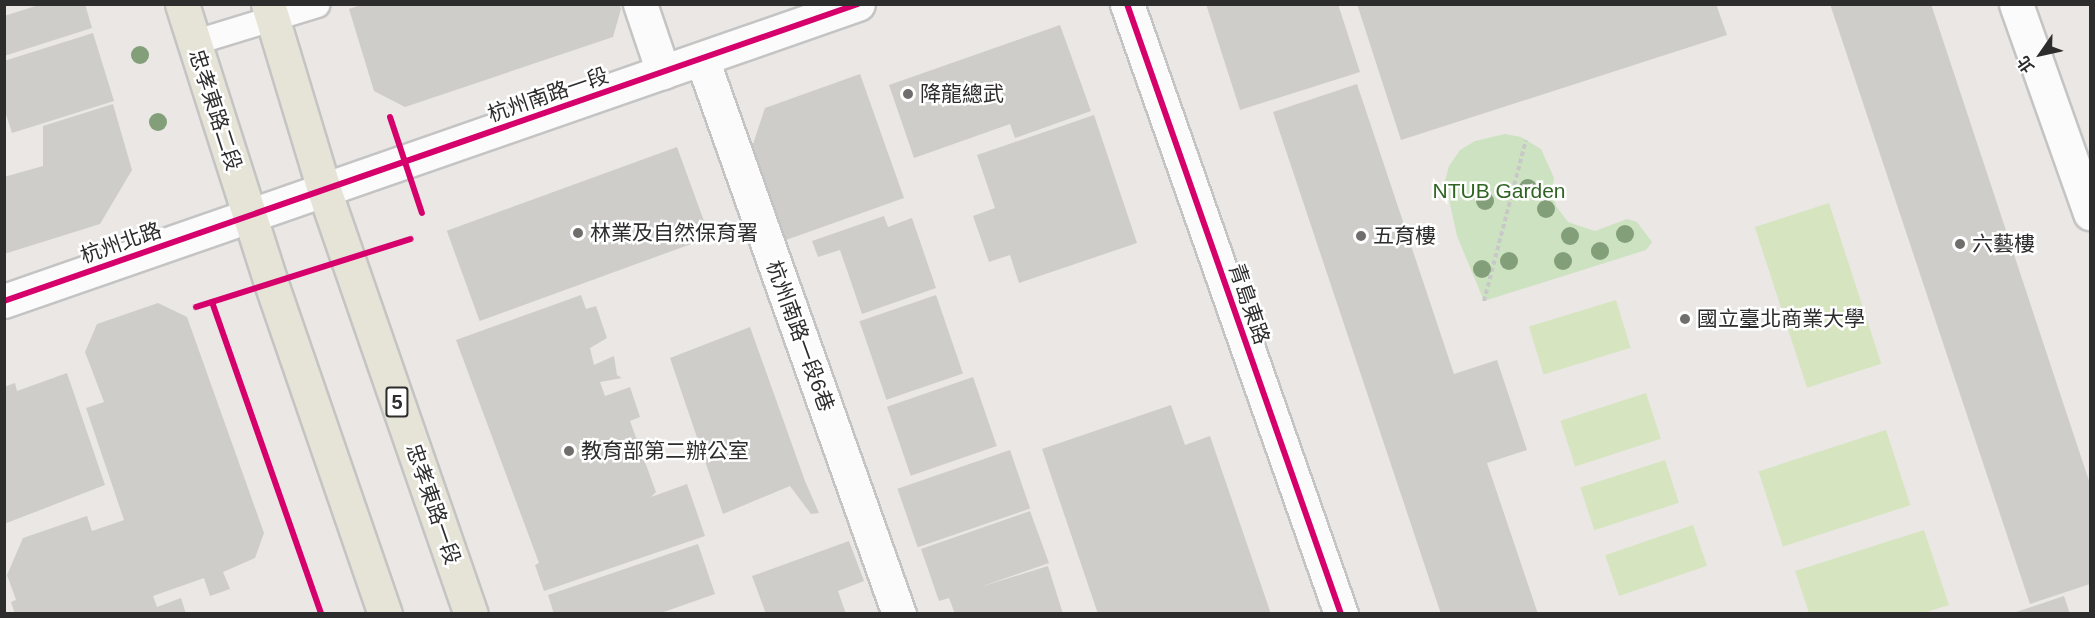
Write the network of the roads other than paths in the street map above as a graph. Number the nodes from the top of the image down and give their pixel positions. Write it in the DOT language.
graph roads {
  1 [pos="182,4"];
  2 [pos="640,4"];
  3 [pos="858,4"];
  4 [pos="1127,4"];
  5 [pos="2016,4"];
  6 [pos="317,5"];
  7 [pos="270,11"];
  8 [pos="194,43"];
  9 [pos="702,59"];
  10 [pos="663,72"];
  11 [pos="324,190"];
  12 [pos="2091,213"];
  13 [pos="249,216"];
  14 [pos="4,301"];
  15 [pos="386,614"];
  16 [pos="471,614"];
  17 [pos="899,614"];
  18 [pos="1341,614"];
  1 -- 8 [label="main road, 忠孝東路二段"];
  2 -- 10 [label="street"];
  3 -- 9 [label="street, 杭州南路一段"];
  4 -- 18 [label="street, 青島東路"];
  5 -- 12 [label="street"];
  6 -- 7 [label="lane"];
  7 -- 8 [label="lane"];
  7 -- 11 [label="main road, 5"];
  8 -- 13 [label="main road, 忠孝東路二段"];
  9 -- 10 [label="street, 杭州南路一段"];
  9 -- 17 [label="street, 杭州南路一段6巷"];
  10 -- 11 [label="street, 杭州南路一段"];
  11 -- 13 [label="street, 杭州南路一段"];
  11 -- 16 [label="main road, 忠孝東路一段 / 5"];
  13 -- 14 [label="street, 杭州北路"];
  13 -- 15 [label="main road"];
}
